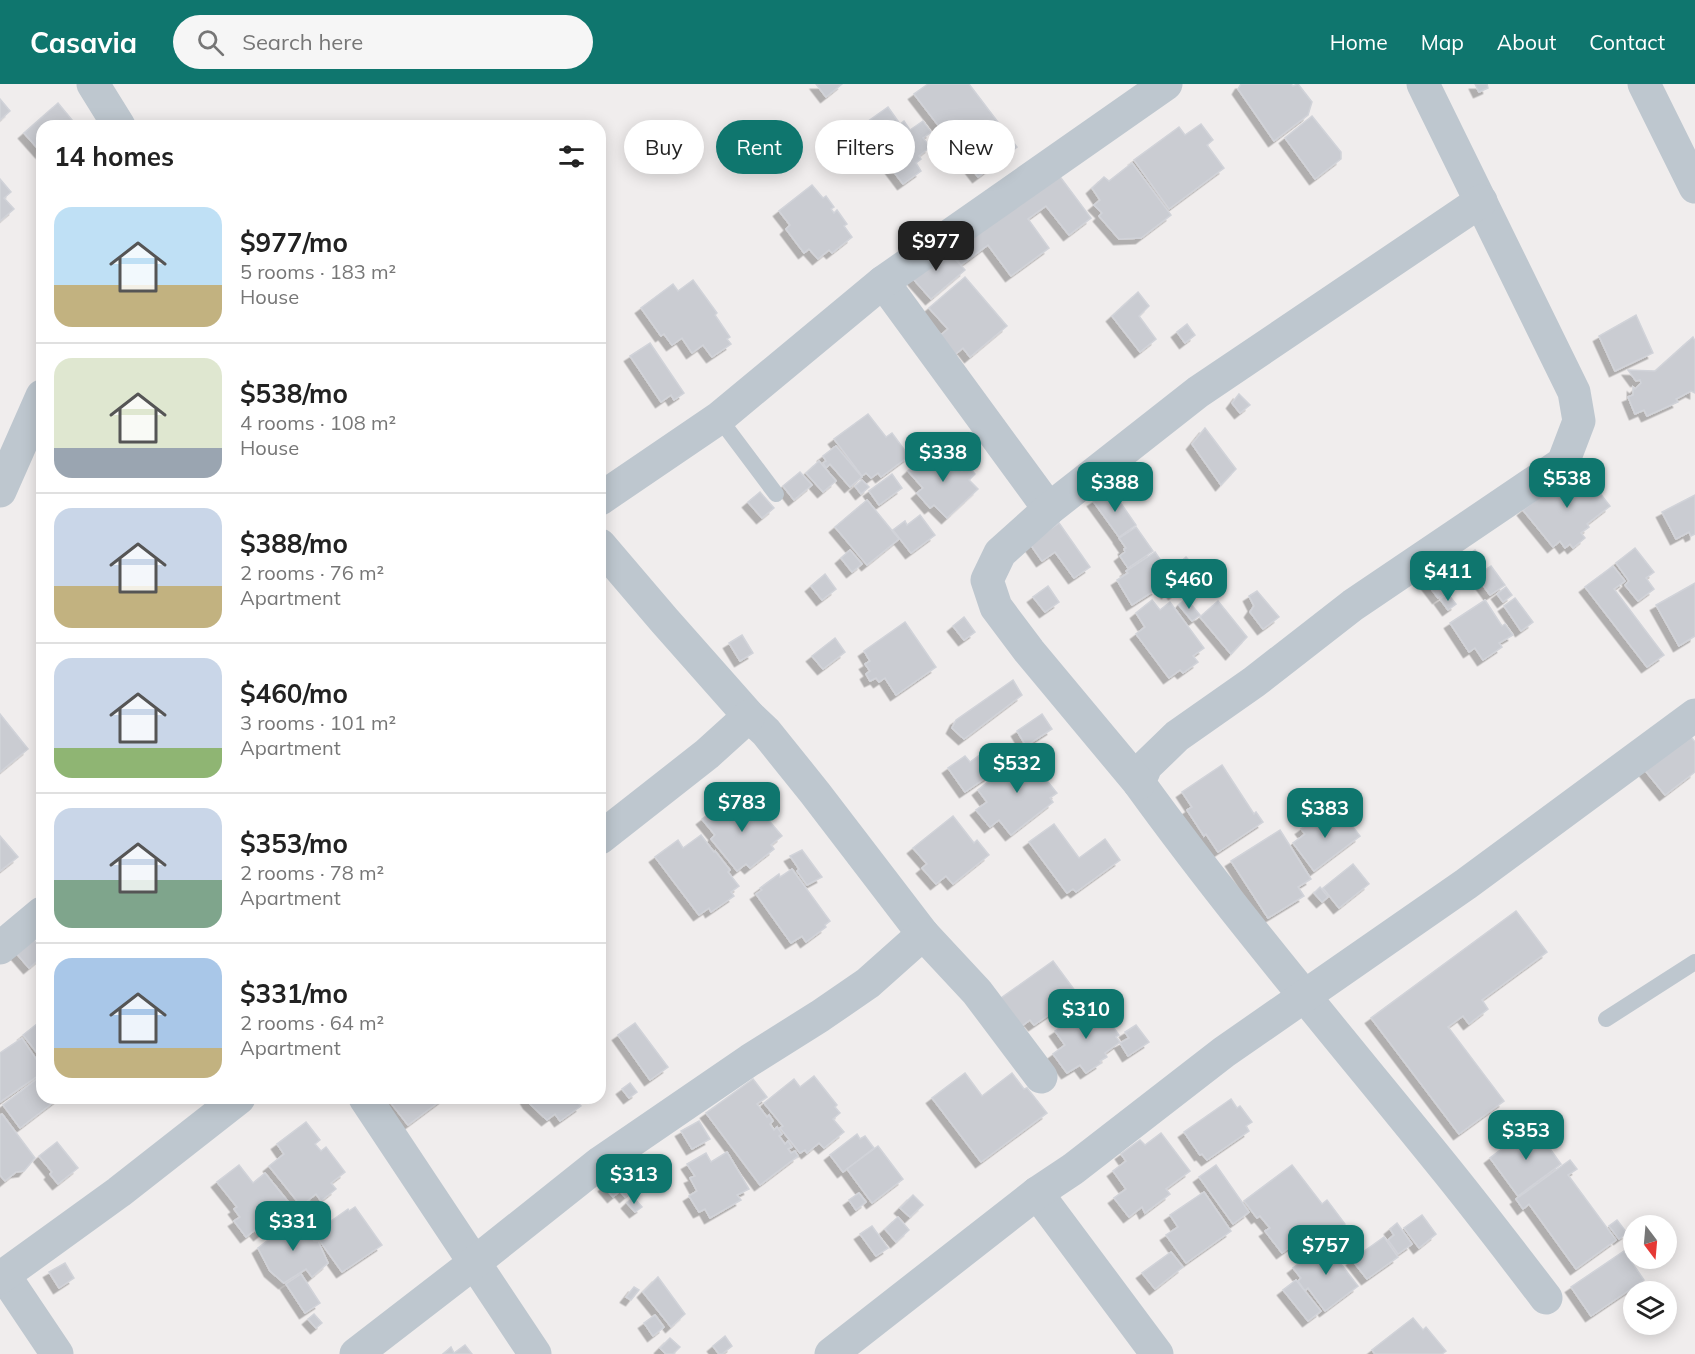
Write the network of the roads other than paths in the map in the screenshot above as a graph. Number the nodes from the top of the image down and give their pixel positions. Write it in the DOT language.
graph roads {
  1 [pos="93,84"];
  2 [pos="1166,84"];
  3 [pos="1423,84"];
  4 [pos="1644,84"];
  5 [pos="115,120"];
  6 [pos="1695,187"];
  7 [pos="1481,201"];
  8 [pos="883,282"];
  9 [pos="36,410"];
  10 [pos="718,418"];
  11 [pos="0,491"];
  12 [pos="776,494"];
  13 [pos="606,495"];
  14 [pos="1049,509"];
  15 [pos="606,551"];
  16 [pos="1695,715"];
  17 [pos="750,717"];
  18 [pos="1139,783"];
  19 [pos="606,833"];
  20 [pos="36,918"];
  21 [pos="923,934"];
  22 [pos="0,948"];
  23 [pos="1695,962"];
  24 [pos="1304,997"];
  25 [pos="1606,1019"];
  26 [pos="1041,1077"];
  27 [pos="231,1104"];
  28 [pos="369,1104"];
  29 [pos="1036,1193"];
  30 [pos="474,1263"];
  31 [pos="2,1277"];
  32 [pos="1546,1298"];
  33 [pos="833,1353"];
  34 [pos="57,1354"];
  35 [pos="356,1354"];
  36 [pos="535,1354"];
  37 [pos="1157,1354"];
  1 -- 5 [label="street"];
  2 -- 8 [label="street"];
  3 -- 7 [label="street"];
  4 -- 6 [label="street"];
  7 -- 14 [label="street"];
  7 -- 18 [label="street"];
  8 -- 10 [label="street"];
  8 -- 14 [label="street"];
  9 -- 11 [label="street"];
  10 -- 12 [label="lane"];
  10 -- 13 [label="street"];
  14 -- 18 [label="street"];
  15 -- 17 [label="street"];
  16 -- 24 [label="street"];
  17 -- 19 [label="street"];
  17 -- 21 [label="street"];
  18 -- 24 [label="street"];
  20 -- 22 [label="street"];
  21 -- 26 [label="street"];
  21 -- 30 [label="street"];
  23 -- 25 [label="lane"];
  24 -- 29 [label="street"];
  24 -- 32 [label="street"];
  27 -- 31 [label="street"];
  28 -- 30 [label="street"];
  29 -- 33 [label="street"];
  29 -- 37 [label="street"];
  30 -- 35 [label="street"];
  30 -- 36 [label="street"];
  31 -- 34 [label="street"];
}
